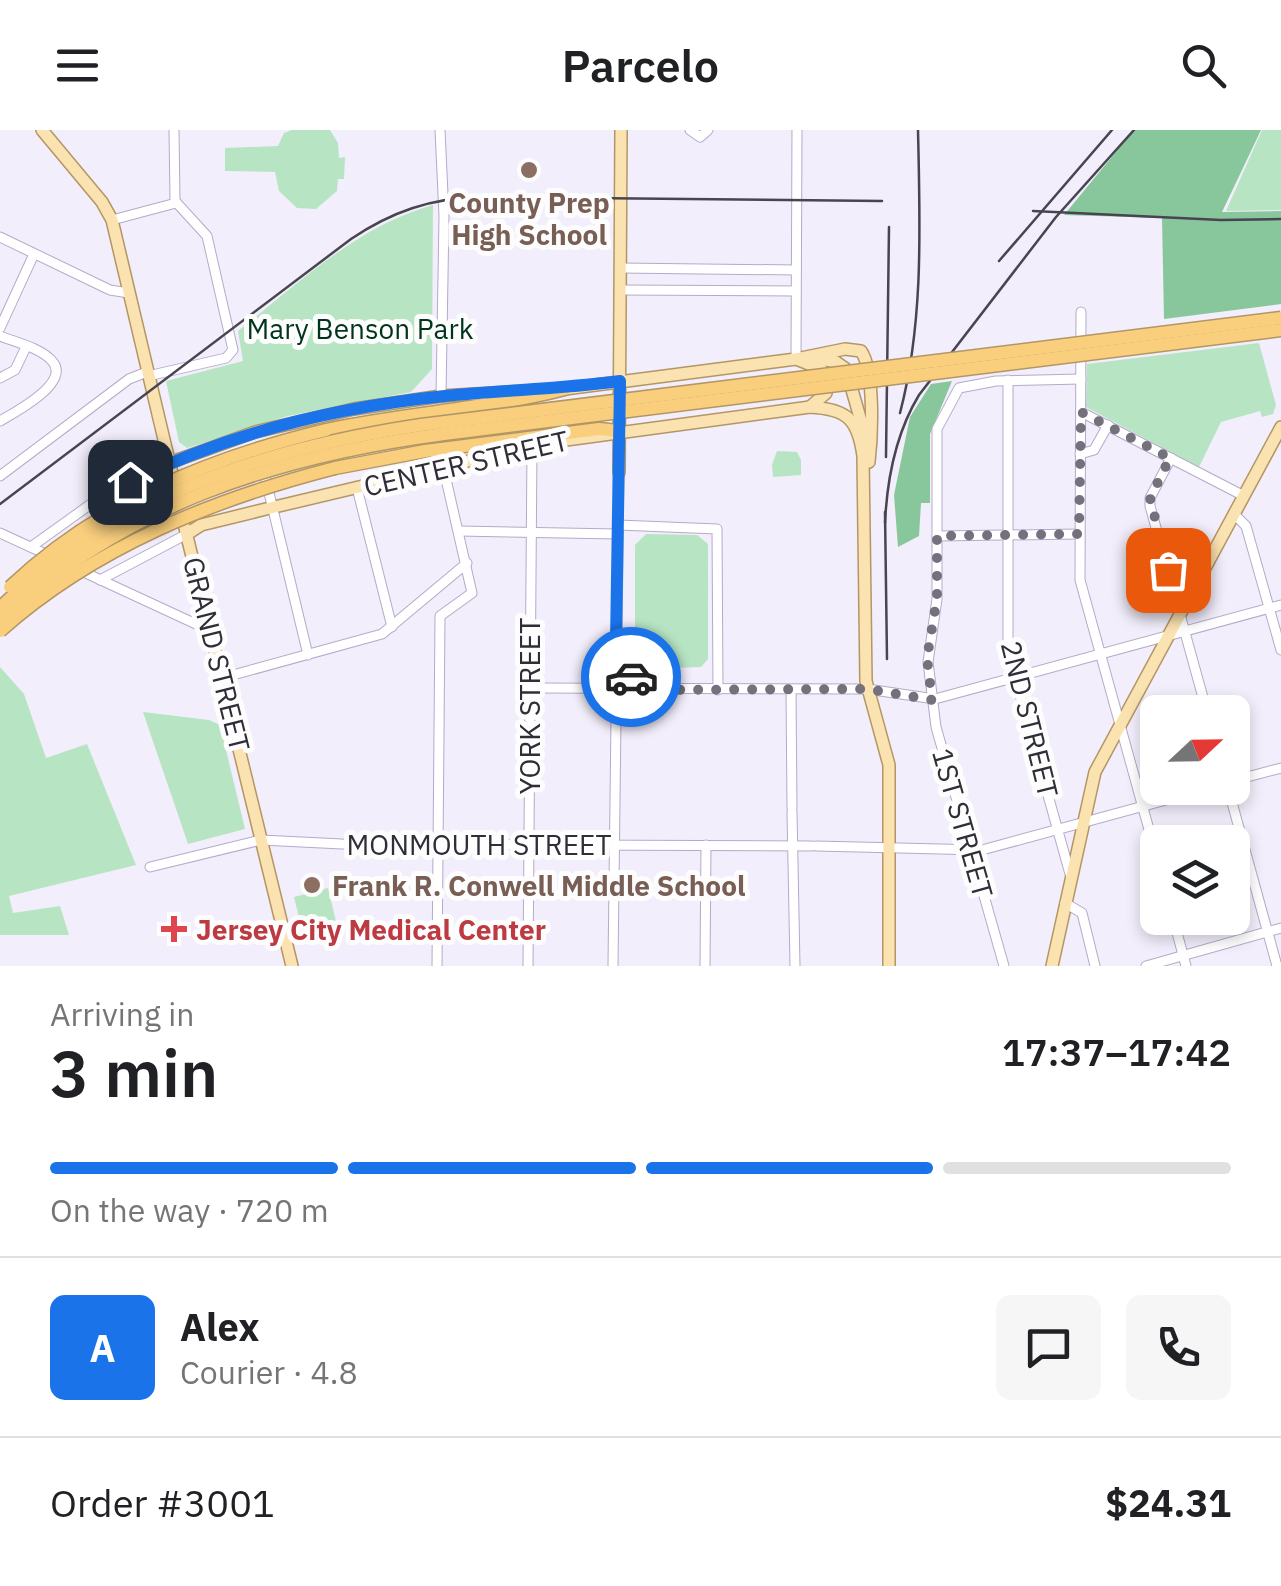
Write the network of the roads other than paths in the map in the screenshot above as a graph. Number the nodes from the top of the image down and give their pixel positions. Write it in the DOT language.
graph roads {
  1 [pos="42,130"];
  2 [pos="174,130"];
  3 [pos="440,130"];
  4 [pos="621,130"];
  5 [pos="690,130"];
  6 [pos="708,130"];
  7 [pos="797,130"];
  8 [pos="176,203"];
  9 [pos="112,220"];
  10 [pos="0,238"];
  11 [pos="34,254"];
  12 [pos="620,268"];
  13 [pos="796,270"];
  14 [pos="620,290"];
  15 [pos="796,291"];
  16 [pos="129,293"];
  17 [pos="1081,312"];
  18 [pos="1281,318"];
  19 [pos="1281,330"];
  20 [pos="0,332"];
  21 [pos="26,347"];
  22 [pos="796,359"];
  23 [pos="148,374"];
  24 [pos="0,378"];
  25 [pos="1081,379"];
  26 [pos="1008,380"];
  27 [pos="620,381"];
  28 [pos="564,388"];
  29 [pos="441,396"];
  30 [pos="810,407"];
  31 [pos="427,411"];
  32 [pos="1081,412"];
  33 [pos="0,420"];
  34 [pos="1108,425"];
  35 [pos="1281,427"];
  36 [pos="620,431"];
  37 [pos="255,432"];
  38 [pos="1277,444"];
  39 [pos="532,446"];
  40 [pos="1080,454"];
  41 [pos="1170,458"];
  42 [pos="169,463"];
  43 [pos="443,466"];
  44 [pos="868,469"];
  45 [pos="618,472"];
  46 [pos="0,476"];
  47 [pos="865,486"];
  48 [pos="357,488"];
  49 [pos="1244,496"];
  50 [pos="273,507"];
  51 [pos="1234,514"];
  52 [pos="618,529"];
  53 [pos="459,531"];
  54 [pos="530,532"];
  55 [pos="0,533"];
  56 [pos="187,534"];
  57 [pos="1079,534"];
  58 [pos="1008,535"];
  59 [pos="937,536"];
  60 [pos="31,547"];
  61 [pos="467,563"];
  62 [pos="100,580"];
  63 [pos="0,597"];
  64 [pos="1281,606"];
  65 [pos="0,608"];
  66 [pos="1270,608"];
  67 [pos="1179,612"];
  68 [pos="0,621"];
  69 [pos="392,627"];
  70 [pos="0,631"];
  71 [pos="211,631"];
  72 [pos="1185,632"];
  73 [pos="1166,637"];
  74 [pos="616,644"];
  75 [pos="1281,650"];
  76 [pos="308,655"];
  77 [pos="1100,655"];
  78 [pos="222,678"];
  79 [pos="1016,678"];
  80 [pos="530,688"];
  81 [pos="867,689"];
  82 [pos="616,690"];
  83 [pos="646,690"];
  84 [pos="718,690"];
  85 [pos="792,690"];
  86 [pos="1202,695"];
  87 [pos="932,700"];
  88 [pos="1120,724"];
  89 [pos="1281,768"];
  90 [pos="1250,776"];
  91 [pos="1146,805"];
  92 [pos="1233,805"];
  93 [pos="1142,806"];
  94 [pos="1082,822"];
  95 [pos="1147,825"];
  96 [pos="1058,829"];
  97 [pos="260,840"];
  98 [pos="438,844"];
  99 [pos="528,844"];
  100 [pos="614,844"];
  101 [pos="706,845"];
  102 [pos="793,846"];
  103 [pos="889,846"];
  104 [pos="970,850"];
  105 [pos="150,866"];
  106 [pos="1071,876"];
  107 [pos="1065,903"];
  108 [pos="1281,928"];
  109 [pos="1268,932"];
  110 [pos="1178,935"];
  111 [pos="1185,961"];
  112 [pos="292,966"];
  113 [pos="437,966"];
  114 [pos="528,966"];
  115 [pos="613,966"];
  116 [pos="705,966"];
  117 [pos="796,966"];
  118 [pos="889,966"];
  119 [pos="1004,966"];
  120 [pos="1052,966"];
  121 [pos="1096,966"];
  122 [pos="1146,966"];
  123 [pos="1278,966"];
  1 -- 9 [label="main road, GRAND STREET"];
  2 -- 8 [label="street"];
  3 -- 29 [label="street"];
  4 -- 12 [label="main road"];
  5 -- 6 [label="street"];
  7 -- 13 [label="street"];
  8 -- 9 [label="street"];
  8 -- 23 [label="street"];
  9 -- 16 [label="main road, GRAND STREET"];
  10 -- 11 [label="street"];
  11 -- 16 [label="street"];
  11 -- 20 [label="street"];
  12 -- 13 [label="street"];
  12 -- 14 [label="main road"];
  13 -- 15 [label="street"];
  14 -- 15 [label="street"];
  14 -- 27 [label="main road"];
  15 -- 22 [label="street"];
  16 -- 23 [label="main road, GRAND STREET"];
  17 -- 25 [label="street"];
  18 -- 65 [label="highway, bridge"];
  19 -- 68 [label="highway, bridge"];
  20 -- 21 [label="street"];
  21 -- 24 [label="street"];
  21 -- 33 [label="street"];
  22 -- 27 [label="main road"];
  22 -- 30 [label="main road"];
  22 -- 44 [label="main road"];
  22 -- 44 [label="main road"];
  23 -- 42 [label="main road, GRAND STREET"];
  23 -- 46 [label="street"];
  25 -- 26 [label="street"];
  25 -- 32 [label="street"];
  26 -- 58 [label="street, 2ND STREET"];
  26 -- 59 [label="street, 1ST STREET"];
  27 -- 28 [label="main road"];
  27 -- 36 [label="main road"];
  28 -- 29 [label="main road"];
  28 -- 31 [label="highway"];
  29 -- 31 [label="highway"];
  29 -- 37 [label="main road"];
  30 -- 36 [label="main road, CENTER STREET"];
  30 -- 47 [label="main road"];
  31 -- 63 [label="highway, bridge"];
  32 -- 34 [label="street"];
  32 -- 40 [label="street"];
  34 -- 40 [label="street"];
  34 -- 41 [label="street"];
  35 -- 38 [label="main road"];
  36 -- 39 [label="main road, CENTER STREET"];
  36 -- 45 [label="main road"];
  36 -- 70 [label="highway, bridge"];
  37 -- 42 [label="main road"];
  37 -- 50 [label="street"];
  38 -- 49 [label="main road"];
  39 -- 43 [label="main road, CENTER STREET"];
  39 -- 54 [label="street, YORK STREET"];
  40 -- 57 [label="street"];
  41 -- 49 [label="street"];
  41 -- 67 [label="street"];
  42 -- 56 [label="main road, GRAND STREET"];
  42 -- 60 [label="street"];
  43 -- 48 [label="main road, CENTER STREET"];
  43 -- 53 [label="street"];
  44 -- 47 [label="main road"];
  45 -- 52 [label="street"];
  47 -- 81 [label="main road"];
  48 -- 50 [label="main road, CENTER STREET"];
  48 -- 69 [label="street"];
  49 -- 51 [label="main road"];
  50 -- 56 [label="main road, CENTER STREET"];
  50 -- 76 [label="street"];
  51 -- 66 [label="street"];
  51 -- 67 [label="main road"];
  52 -- 54 [label="street"];
  52 -- 74 [label="street"];
  52 -- 84 [label="street"];
  53 -- 54 [label="street"];
  53 -- 61 [label="street"];
  54 -- 80 [label="street, YORK STREET"];
  55 -- 60 [label="street"];
  56 -- 62 [label="street"];
  56 -- 71 [label="main road, GRAND STREET"];
  57 -- 58 [label="street"];
  57 -- 77 [label="street"];
  58 -- 59 [label="street"];
  58 -- 79 [label="street, 2ND STREET"];
  59 -- 87 [label="street, 1ST STREET"];
  60 -- 62 [label="street"];
  61 -- 69 [label="street"];
  61 -- 98 [label="street"];
  62 -- 71 [label="street"];
  64 -- 66 [label="street"];
  66 -- 72 [label="street"];
  66 -- 75 [label="street"];
  67 -- 72 [label="street"];
  67 -- 73 [label="main road"];
  69 -- 76 [label="street"];
  71 -- 78 [label="main road, GRAND STREET"];
  72 -- 73 [label="street"];
  72 -- 86 [label="street"];
  73 -- 77 [label="street"];
  73 -- 88 [label="main road"];
  74 -- 82 [label="street"];
  74 -- 83 [label="street"];
  76 -- 78 [label="street"];
  77 -- 79 [label="street"];
  77 -- 88 [label="street"];
  78 -- 97 [label="main road, GRAND STREET"];
  79 -- 87 [label="street"];
  79 -- 96 [label="street, 2ND STREET"];
  80 -- 82 [label="street"];
  80 -- 99 [label="street, YORK STREET"];
  81 -- 85 [label="street"];
  81 -- 87 [label="street"];
  81 -- 103 [label="main road"];
  82 -- 83 [label="street"];
  82 -- 100 [label="street"];
  83 -- 84 [label="street"];
  84 -- 85 [label="street"];
  85 -- 102 [label="street"];
  87 -- 104 [label="street, 1ST STREET"];
  88 -- 93 [label="street"];
  88 -- 94 [label="main road"];
  89 -- 90 [label="street"];
  91 -- 93 [label="street, MONMOUTH STREET"];
  92 -- 109 [label="street"];
  93 -- 94 [label="street, MONMOUTH STREET"];
  93 -- 95 [label="street"];
  94 -- 96 [label="street, MONMOUTH STREET"];
  94 -- 106 [label="main road"];
  96 -- 104 [label="street, MONMOUTH STREET"];
  96 -- 106 [label="street, 2ND STREET"];
  97 -- 98 [label="street, MONMOUTH STREET"];
  97 -- 105 [label="street, MONMOUTH STREET"];
  97 -- 112 [label="main road, GRAND STREET"];
  98 -- 99 [label="street, MONMOUTH STREET"];
  98 -- 113 [label="street"];
  99 -- 100 [label="street, MONMOUTH STREET"];
  99 -- 114 [label="street, YORK STREET"];
  100 -- 101 [label="street, MONMOUTH STREET"];
  100 -- 115 [label="street"];
  101 -- 102 [label="street, MONMOUTH STREET"];
  101 -- 116 [label="street"];
  102 -- 103 [label="street, MONMOUTH STREET"];
  102 -- 117 [label="street"];
  103 -- 104 [label="street, MONMOUTH STREET"];
  103 -- 118 [label="main road"];
  104 -- 119 [label="street, 1ST STREET"];
  106 -- 107 [label="main road"];
  107 -- 120 [label="main road"];
  107 -- 121 [label="street"];
  108 -- 109 [label="street"];
  109 -- 111 [label="street"];
  109 -- 123 [label="street"];
  110 -- 111 [label="street"];
  111 -- 122 [label="street"];
}
